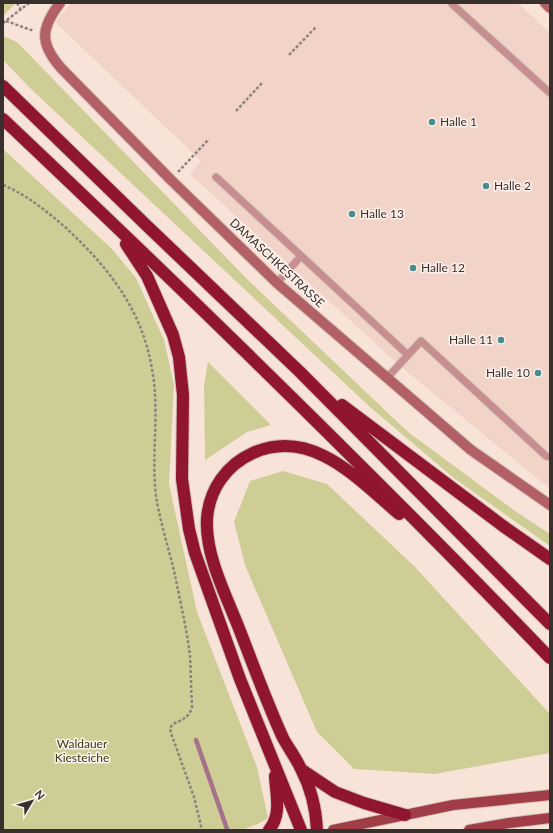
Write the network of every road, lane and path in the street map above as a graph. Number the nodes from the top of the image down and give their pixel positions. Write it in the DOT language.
graph roads {
  1 [pos="18,3"];
  2 [pos="29,3"];
  3 [pos="60,3"];
  4 [pos="453,3"];
  5 [pos="545,3"];
  6 [pos="550,8"];
  7 [pos="21,10"];
  8 [pos="6,21"];
  9 [pos="3,23"];
  10 [pos="316,27"];
  11 [pos="44,35"];
  12 [pos="289,54"];
  13 [pos="262,83"];
  14 [pos="3,86"];
  15 [pos="550,93"];
  16 [pos="236,111"];
  17 [pos="3,119"];
  18 [pos="209,139"];
  19 [pos="216,177"];
  20 [pos="171,180"];
  21 [pos="3,185"];
  22 [pos="109,220"];
  23 [pos="301,256"];
  24 [pos="277,283"];
  25 [pos="408,355"];
  26 [pos="300,372"];
  27 [pos="387,378"];
  28 [pos="550,457"];
  29 [pos="550,505"];
  30 [pos="449,556"];
  31 [pos="550,559"];
  32 [pos="550,624"];
  33 [pos="550,658"];
  34 [pos="274,763"];
  35 [pos="302,770"];
  36 [pos="550,795"];
  37 [pos="405,815"];
  38 [pos="550,818"];
  39 [pos="202,830"];
  40 [pos="269,830"];
  41 [pos="301,830"];
  42 [pos="318,830"];
  43 [pos="333,830"];
  44 [pos="469,830"];
  1 -- 7 [label="path"];
  2 -- 7 [label="path"];
  3 -- 11 [label="street"];
  4 -- 15 [label="lane"];
  5 -- 6 [label="street"];
  7 -- 8 [label="path"];
  8 -- 9 [label="path"];
  8 -- 11 [label="path"];
  10 -- 12 [label="path"];
  11 -- 20 [label="street, DAMASCHKESTRASSE"];
  13 -- 16 [label="path"];
  14 -- 26 [label="highway"];
  17 -- 22 [label="highway"];
  18 -- 20 [label="path"];
  19 -- 23 [label="lane"];
  20 -- 24 [label="street, DAMASCHKESTRASSE"];
  21 -- 39 [label="path"];
  22 -- 30 [label="highway"];
  22 -- 34 [label="highway"];
  23 -- 24 [label="lane"];
  23 -- 25 [label="lane"];
  24 -- 27 [label="street, DAMASCHKESTRASSE"];
  25 -- 27 [label="lane"];
  25 -- 28 [label="lane"];
  26 -- 31 [label="highway"];
  26 -- 32 [label="highway"];
  27 -- 29 [label="street, DAMASCHKESTRASSE"];
  30 -- 33 [label="highway"];
  30 -- 35 [label="highway"];
  34 -- 40 [label="highway"];
  34 -- 41 [label="highway"];
  35 -- 37 [label="highway"];
  35 -- 42 [label="highway"];
  36 -- 37 [label="main road"];
  37 -- 43 [label="main road"];
  38 -- 44 [label="main road"];
}
